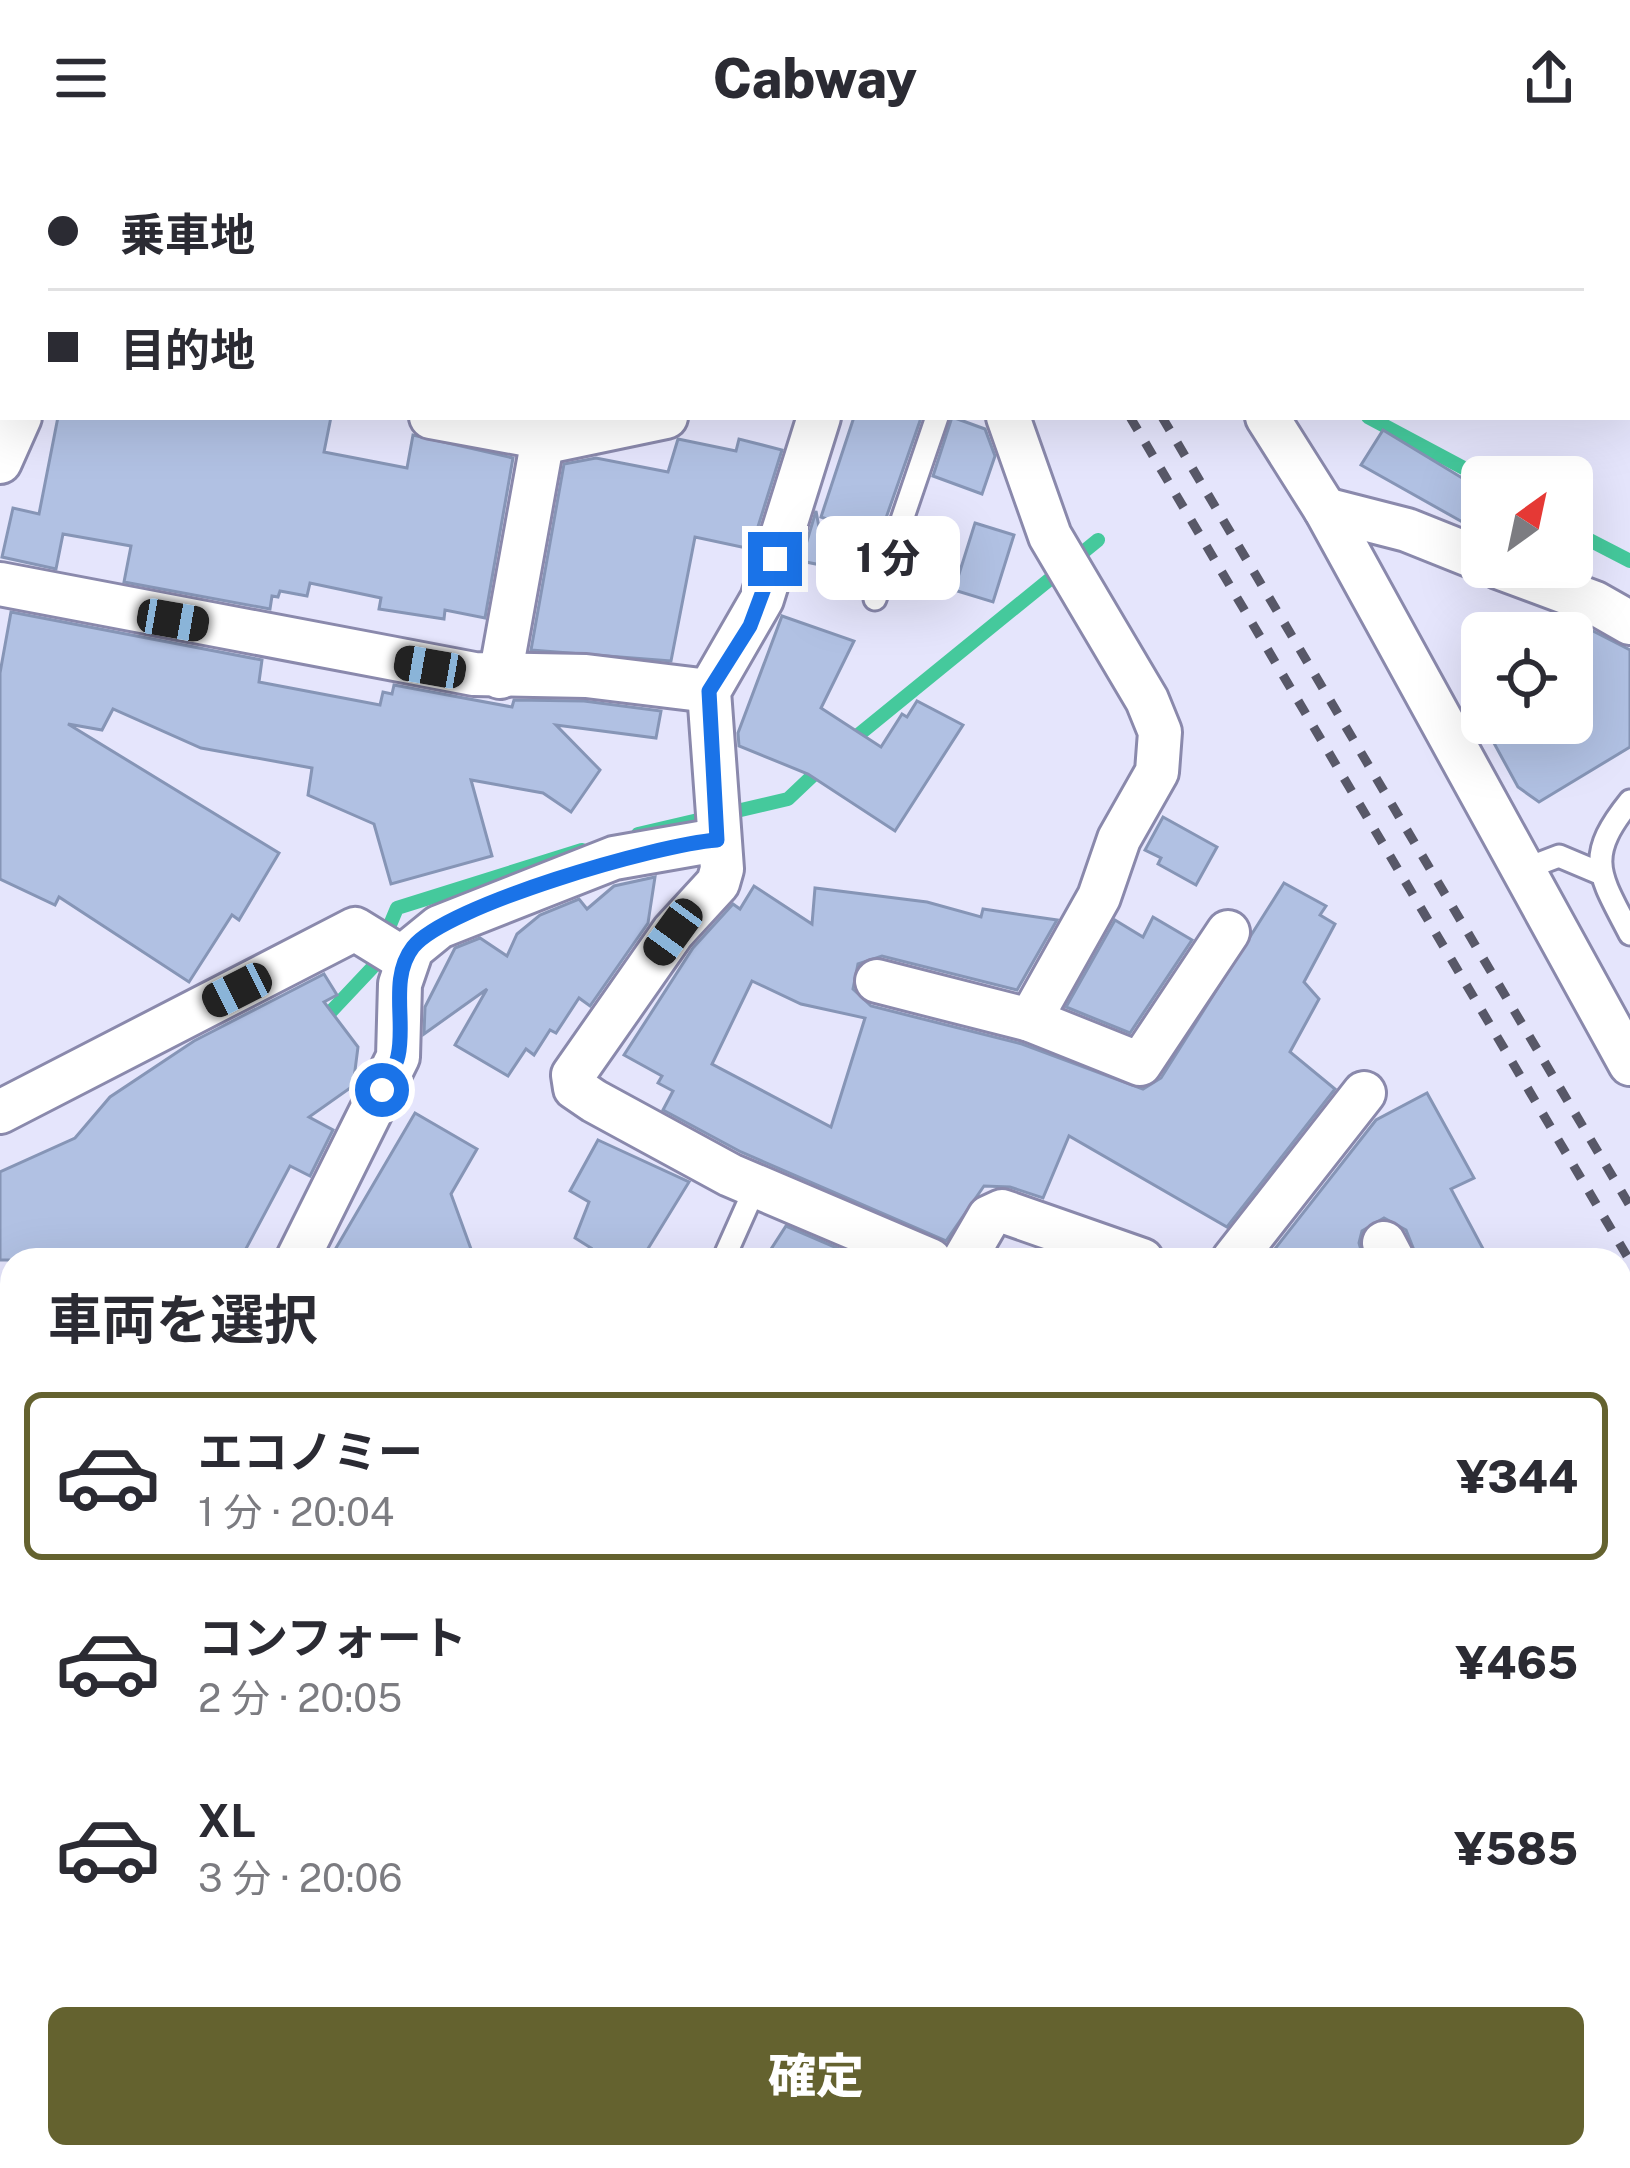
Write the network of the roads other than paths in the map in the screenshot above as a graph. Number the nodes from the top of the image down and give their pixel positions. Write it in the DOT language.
graph roads {
  1 [pos="19,420"];
  2 [pos="447,420"];
  3 [pos="654,420"];
  4 [pos="818,420"];
  5 [pos="936,420"];
  6 [pos="1009,420"];
  7 [pos="1269,420"];
  8 [pos="543,438"];
  9 [pos="0,462"];
  10 [pos="1325,509"];
  11 [pos="1461,552"];
  12 [pos="0,584"];
  13 [pos="1554,588"];
  14 [pos="875,598"];
  15 [pos="1630,623"];
  16 [pos="500,676"];
  17 [pos="709,691"];
  18 [pos="1630,801"];
  19 [pos="716,837"];
  20 [pos="1525,869"];
  21 [pos="1598,872"];
  22 [pos="1228,932"];
  23 [pos="1630,934"];
  24 [pos="388,949"];
  25 [pos="877,981"];
  26 [pos="1030,1020"];
  27 [pos="1630,1064"];
  28 [pos="1364,1094"];
  29 [pos="0,1112"];
  30 [pos="756,1186"];
  31 [pos="303,1248"];
  32 [pos="728,1248"];
  33 [pos="902,1248"];
  34 [pos="971,1248"];
  35 [pos="1108,1248"];
  36 [pos="1243,1248"];
  1 -- 9 [label="street"];
  2 -- 8 [label="street"];
  3 -- 8 [label="street"];
  4 -- 17 [label="street"];
  5 -- 14 [label="lane"];
  6 -- 26 [label="street"];
  7 -- 10 [label="street"];
  8 -- 16 [label="street"];
  10 -- 11 [label="street"];
  10 -- 20 [label="street"];
  12 -- 16 [label="street"];
  13 -- 15 [label="street"];
  16 -- 17 [label="street"];
  17 -- 19 [label="street"];
  18 -- 21 [label="lane"];
  19 -- 24 [label="street"];
  19 -- 30 [label="street"];
  20 -- 21 [label="lane"];
  20 -- 27 [label="street"];
  21 -- 23 [label="lane"];
  22 -- 26 [label="street"];
  24 -- 29 [label="street"];
  24 -- 31 [label="street"];
  25 -- 26 [label="street"];
  28 -- 36 [label="street"];
  30 -- 32 [label="lane"];
  30 -- 33 [label="street"];
  34 -- 35 [label="street"];
}
